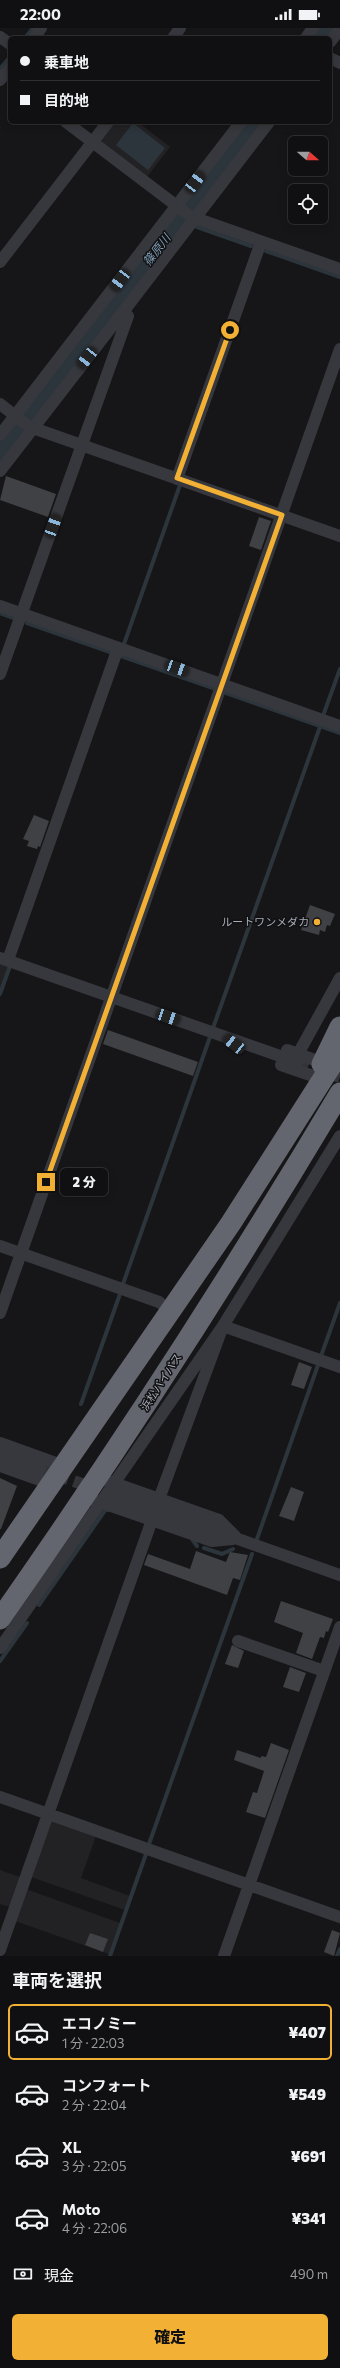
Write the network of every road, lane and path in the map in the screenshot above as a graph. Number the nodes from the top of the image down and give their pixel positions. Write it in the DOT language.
graph roads {
  1 [pos="180,28"];
  2 [pos="340,29"];
  3 [pos="174,36"];
  4 [pos="332,39"];
  5 [pos="69,124"];
  6 [pos="106,124"];
  7 [pos="240,124"];
  8 [pos="267,124"];
  9 [pos="92,142"];
  10 [pos="178,207"];
  11 [pos="193,218"];
  12 [pos="261,242"];
  13 [pos="0,262"];
  14 [pos="340,269"];
  15 [pos="123,312"];
  16 [pos="340,349"];
  17 [pos="0,404"];
  18 [pos="17,417"];
  19 [pos="32,428"];
  20 [pos="0,435"];
  21 [pos="82,445"];
  22 [pos="0,472"];
  23 [pos="177,478"];
  24 [pos="282,515"];
  25 [pos="340,536"];
  26 [pos="0,606"];
  27 [pos="21,614"];
  28 [pos="118,648"];
  29 [pos="0,674"];
  30 [pos="222,684"];
  31 [pos="340,726"];
  32 [pos="4,959"];
  33 [pos="340,978"];
  34 [pos="112,997"];
  35 [pos="340,1027"];
  36 [pos="224,1036"];
  37 [pos="340,1052"];
  38 [pos="297,1058"];
  39 [pos="319,1070"];
  40 [pos="340,1093"];
  41 [pos="340,1104"];
  42 [pos="293,1127"];
  43 [pos="340,1136"];
  44 [pos="313,1139"];
  45 [pos="0,1246"];
  46 [pos="21,1254"];
  47 [pos="170,1310"];
  48 [pos="0,1313"];
  49 [pos="222,1326"];
  50 [pos="340,1368"];
  51 [pos="0,1443"];
  52 [pos="0,1455"];
  53 [pos="0,1466"];
  54 [pos="64,1466"];
  55 [pos="46,1477"];
  56 [pos="109,1485"];
  57 [pos="93,1499"];
  58 [pos="159,1499"];
  59 [pos="152,1520"];
  60 [pos="238,1539"];
  61 [pos="0,1558"];
  62 [pos="340,1575"];
  63 [pos="0,1619"];
  64 [pos="340,1627"];
  65 [pos="238,1641"];
  66 [pos="0,1648"];
  67 [pos="324,1672"];
  68 [pos="0,1797"];
  69 [pos="48,1814"];
  70 [pos="249,1885"];
  71 [pos="340,1917"];
  72 [pos="0,1950"];
  73 [pos="224,1956"];
  1 -- 3 [label="street"];
  2 -- 4 [label="street"];
  5 -- 9 [label="street"];
  6 -- 9 [label="street"];
  7 -- 10 [label="street"];
  8 -- 11 [label="street"];
  9 -- 10 [label="street"];
  9 -- 13 [label="street"];
  10 -- 11 [label="street"];
  10 -- 18 [label="street"];
  11 -- 12 [label="street"];
  11 -- 15 [label="street"];
  12 -- 14 [label="street"];
  12 -- 23 [label="street"];
  15 -- 19 [label="street"];
  15 -- 21 [label="street"];
  16 -- 24 [label="street"];
  17 -- 18 [label="street"];
  18 -- 19 [label="street"];
  18 -- 20 [label="street"];
  19 -- 21 [label="street"];
  19 -- 22 [label="street"];
  21 -- 23 [label="street"];
  21 -- 27 [label="street"];
  23 -- 24 [label="street"];
  24 -- 25 [label="street"];
  24 -- 30 [label="street"];
  26 -- 27 [label="street"];
  27 -- 28 [label="street"];
  27 -- 29 [label="street"];
  28 -- 30 [label="street"];
  28 -- 32 [label="street"];
  30 -- 31 [label="street"];
  30 -- 34 [label="street"];
  32 -- 34 [label="street"];
  33 -- 38 [label="street"];
  34 -- 36 [label="street"];
  34 -- 46 [label="street"];
  35 -- 39 [label="highway"];
  36 -- 38 [label="street"];
  36 -- 39 [label="street"];
  37 -- 42 [label="highway"];
  38 -- 39 [label="street"];
  39 -- 42 [label="highway"];
  40 -- 44 [label="highway"];
  41 -- 44 [label="highway"];
  42 -- 47 [label="highway"];
  43 -- 49 [label="street"];
  44 -- 56 [label="highway, 浜松バイパス"];
  45 -- 46 [label="street"];
  46 -- 47 [label="street"];
  46 -- 48 [label="street"];
  47 -- 54 [label="highway"];
  49 -- 50 [label="street"];
  49 -- 56 [label="street"];
  49 -- 58 [label="street"];
  51 -- 54 [label="street"];
  52 -- 55 [label="street"];
  53 -- 55 [label="street"];
  54 -- 55 [label="highway"];
  55 -- 61 [label="highway"];
  56 -- 57 [label="highway, 浜松バイパス"];
  56 -- 58 [label="street"];
  56 -- 60 [label="street"];
  57 -- 59 [label="street"];
  57 -- 63 [label="highway, 浜松バイパス"];
  57 -- 66 [label="street"];
  58 -- 60 [label="street"];
  59 -- 60 [label="street"];
  59 -- 69 [label="street"];
  60 -- 62 [label="street"];
  64 -- 67 [label="street"];
  65 -- 67 [label="street"];
  67 -- 70 [label="street"];
  68 -- 69 [label="street"];
  69 -- 70 [label="street"];
  69 -- 72 [label="street"];
  70 -- 71 [label="street"];
  70 -- 73 [label="street"];
}
